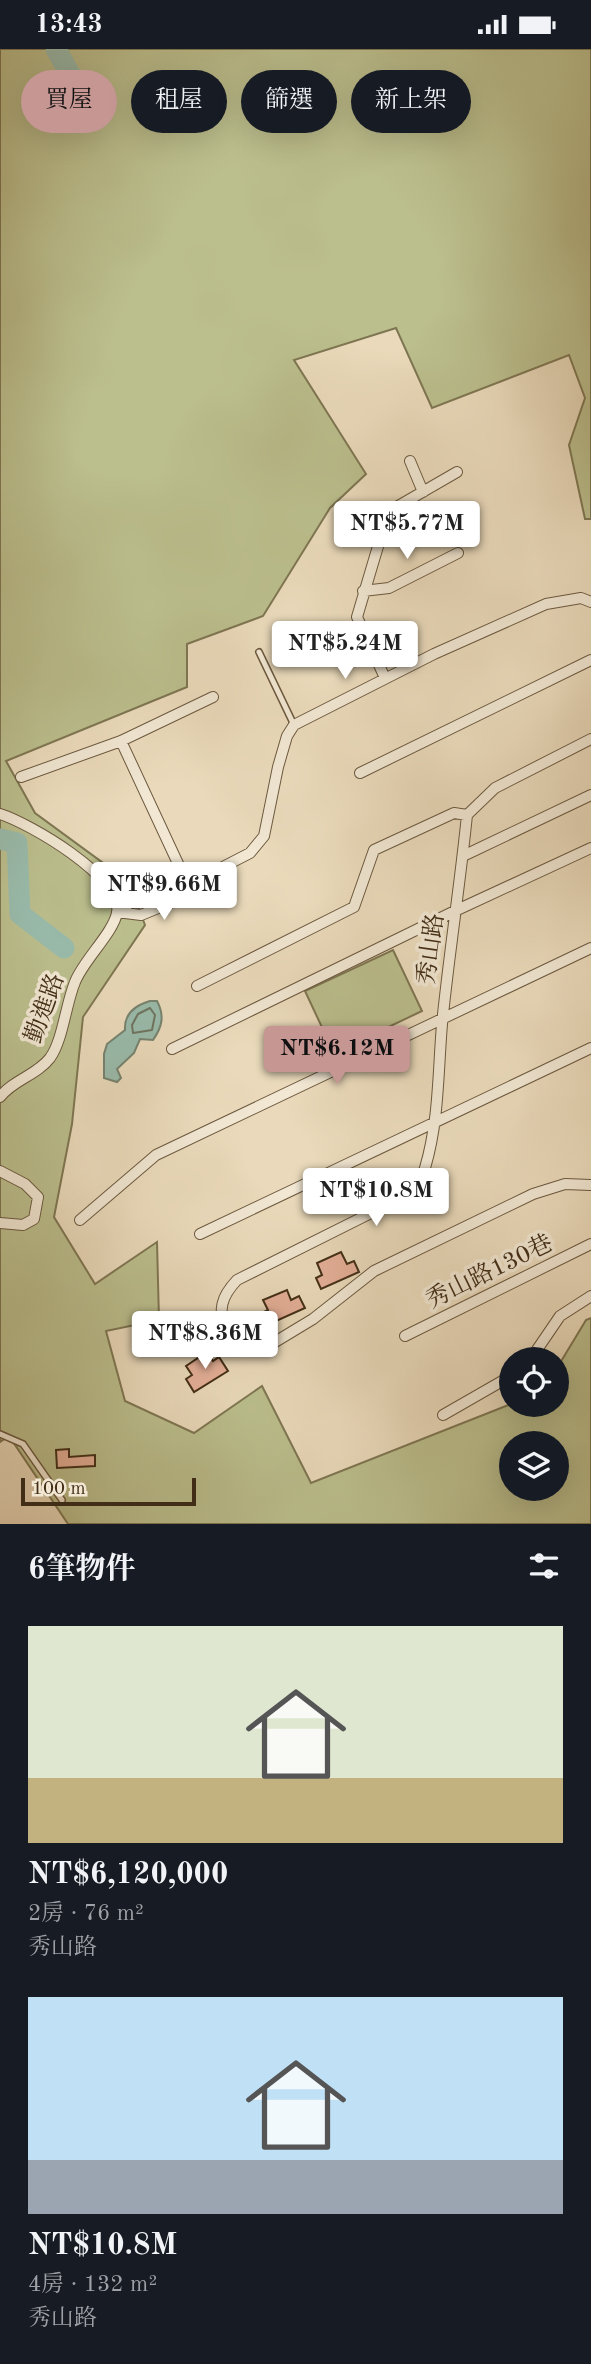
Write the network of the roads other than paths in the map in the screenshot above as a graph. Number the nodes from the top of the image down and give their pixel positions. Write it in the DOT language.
graph roads {
  1 [pos="410,461"];
  2 [pos="457,472"];
  3 [pos="423,492"];
  4 [pos="458,553"];
  5 [pos="363,591"];
  6 [pos="591,602"];
  7 [pos="259,652"];
  8 [pos="591,660"];
  9 [pos="385,678"];
  10 [pos="213,697"];
  11 [pos="294,725"];
  12 [pos="591,739"];
  13 [pos="121,741"];
  14 [pos="360,773"];
  15 [pos="21,777"];
  16 [pos="591,795"];
  17 [pos="0,814"];
  18 [pos="467,815"];
  19 [pos="591,848"];
  20 [pos="463,856"];
  21 [pos="188,885"];
  22 [pos="457,910"];
  23 [pos="117,912"];
  24 [pos="591,948"];
  25 [pos="197,986"];
  26 [pos="443,1019"];
  27 [pos="591,1048"];
  28 [pos="172,1049"];
  29 [pos="0,1097"];
  30 [pos="434,1123"];
  31 [pos="0,1171"];
  32 [pos="591,1185"];
  33 [pos="80,1220"];
  34 [pos="0,1223"];
  35 [pos="200,1234"];
  36 [pos="591,1244"];
  37 [pos="591,1296"];
  38 [pos="405,1336"];
  39 [pos="539,1347"];
  40 [pos="499,1383"];
  41 [pos="443,1415"];
  42 [pos="0,1434"];
  43 [pos="62,1500"];
  1 -- 3 [label="street"];
  2 -- 3 [label="street"];
  3 -- 5 [label="street"];
  4 -- 5 [label="street"];
  5 -- 9 [label="street"];
  6 -- 9 [label="street"];
  7 -- 11 [label="lane"];
  8 -- 14 [label="street"];
  9 -- 11 [label="street"];
  10 -- 13 [label="street"];
  11 -- 21 [label="street"];
  12 -- 18 [label="street"];
  13 -- 15 [label="street"];
  13 -- 21 [label="street"];
  16 -- 20 [label="street"];
  17 -- 23 [label="street"];
  18 -- 20 [label="street, 秀山路"];
  18 -- 25 [label="street"];
  19 -- 22 [label="street"];
  20 -- 22 [label="street, 秀山路"];
  21 -- 23 [label="street"];
  21 -- 23 [label="street"];
  22 -- 26 [label="street, 秀山路"];
  22 -- 28 [label="street"];
  23 -- 29 [label="street, 勤進路"];
  24 -- 26 [label="street"];
  26 -- 30 [label="street, 秀山路"];
  26 -- 33 [label="street"];
  27 -- 30 [label="street"];
  30 -- 32 [label="street, 秀山路"];
  30 -- 35 [label="street"];
  31 -- 34 [label="street"];
  36 -- 38 [label="street, 秀山路130巷"];
  37 -- 39 [label="street"];
  40 -- 41 [label="street"];
  42 -- 43 [label="lane"];
}
